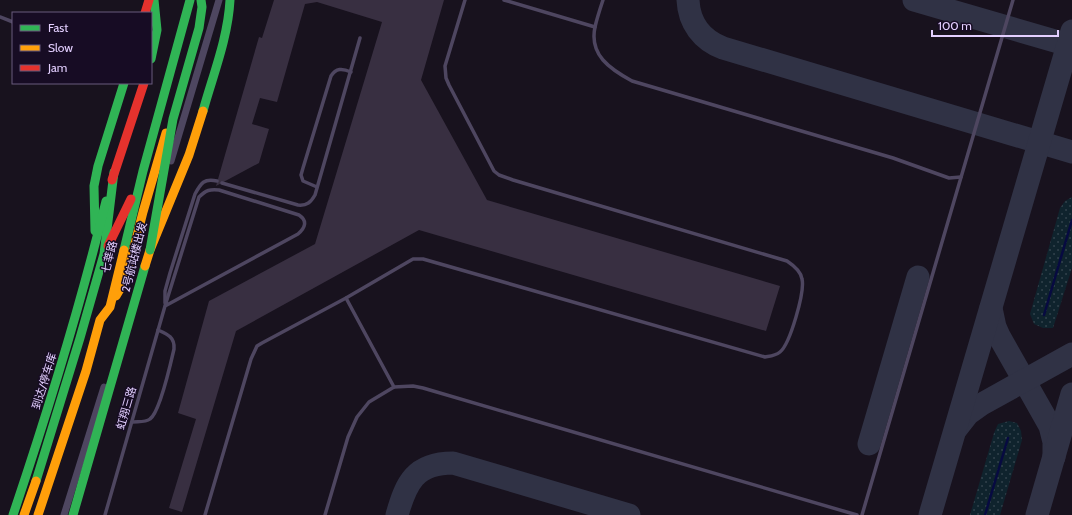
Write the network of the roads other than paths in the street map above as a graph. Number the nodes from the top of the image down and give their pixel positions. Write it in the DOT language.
graph roads {
  1 [pos="149,0"];
  2 [pos="154,0"];
  3 [pos="190,0"];
  4 [pos="201,0"];
  5 [pos="204,0"];
  6 [pos="219,0"];
  7 [pos="230,0"];
  8 [pos="465,0"];
  9 [pos="504,0"];
  10 [pos="603,0"];
  11 [pos="1013,0"];
  12 [pos="145,12"];
  13 [pos="0,18"];
  14 [pos="12,22"];
  15 [pos="595,27"];
  16 [pos="360,38"];
  17 [pos="152,54"];
  18 [pos="351,72"];
  19 [pos="124,84"];
  20 [pos="144,84"];
  21 [pos="114,172"];
  22 [pos="143,172"];
  23 [pos="961,177"];
  24 [pos="217,181"];
  25 [pos="222,183"];
  26 [pos="317,187"];
  27 [pos="150,250"];
  28 [pos="94,254"];
  29 [pos="104,254"];
  30 [pos="94,289"];
  31 [pos="346,298"];
  32 [pos="165,306"];
  33 [pos="110,307"];
  34 [pos="158,330"];
  35 [pos="86,371"];
  36 [pos="394,387"];
  37 [pos="132,422"];
  38 [pos="36,481"];
  39 [pos="13,515"];
  40 [pos="24,515"];
  41 [pos="27,515"];
  42 [pos="38,515"];
  43 [pos="64,515"];
  44 [pos="73,515"];
  45 [pos="105,515"];
  46 [pos="205,515"];
  47 [pos="325,515"];
  48 [pos="856,515"];
  49 [pos="862,515"];
  1 -- 12 [label="main road"];
  2 -- 17 [label="main road"];
  3 -- 22 [label="main road, 七莘路"];
  4 -- 27 [label="main road, 2号航站楼出发, bridge"];
  5 -- 33 [label="main road"];
  6 -- 43 [label="street"];
  7 -- 27 [label="main road, bridge"];
  8 -- 31 [label="lane"];
  9 -- 15 [label="lane"];
  10 -- 15 [label="lane"];
  11 -- 23 [label="lane"];
  13 -- 14 [label="lane"];
  15 -- 23 [label="lane"];
  16 -- 18 [label="lane"];
  18 -- 26 [label="lane"];
  18 -- 26 [label="lane"];
  19 -- 28 [label="main road, 到达/停车库"];
  20 -- 21 [label="main road, 到达/停车库"];
  21 -- 28 [label="main road, 到达/停车库"];
  21 -- 29 [label="main road"];
  22 -- 29 [label="main road"];
  22 -- 33 [label="main road, 七莘路"];
  23 -- 49 [label="lane"];
  24 -- 32 [label="lane"];
  25 -- 26 [label="lane"];
  27 -- 44 [label="main road, 2号航站楼出发"];
  28 -- 39 [label="main road, 到达/停车库"];
  29 -- 30 [label="main road, 到达/停车库"];
  30 -- 35 [label="main road"];
  30 -- 38 [label="main road, 到达/停车库"];
  31 -- 36 [label="lane"];
  31 -- 46 [label="lane"];
  32 -- 32 [label="lane"];
  32 -- 34 [label="lane, 虹翔三路"];
  33 -- 35 [label="main road, 七莘路"];
  34 -- 37 [label="lane, 虹翔三路"];
  34 -- 37 [label="lane"];
  35 -- 42 [label="main road, 七莘路"];
  36 -- 47 [label="lane"];
  36 -- 48 [label="lane"];
  37 -- 45 [label="lane, 虹翔三路"];
  38 -- 40 [label="main road"];
  38 -- 41 [label="main road"];
}
